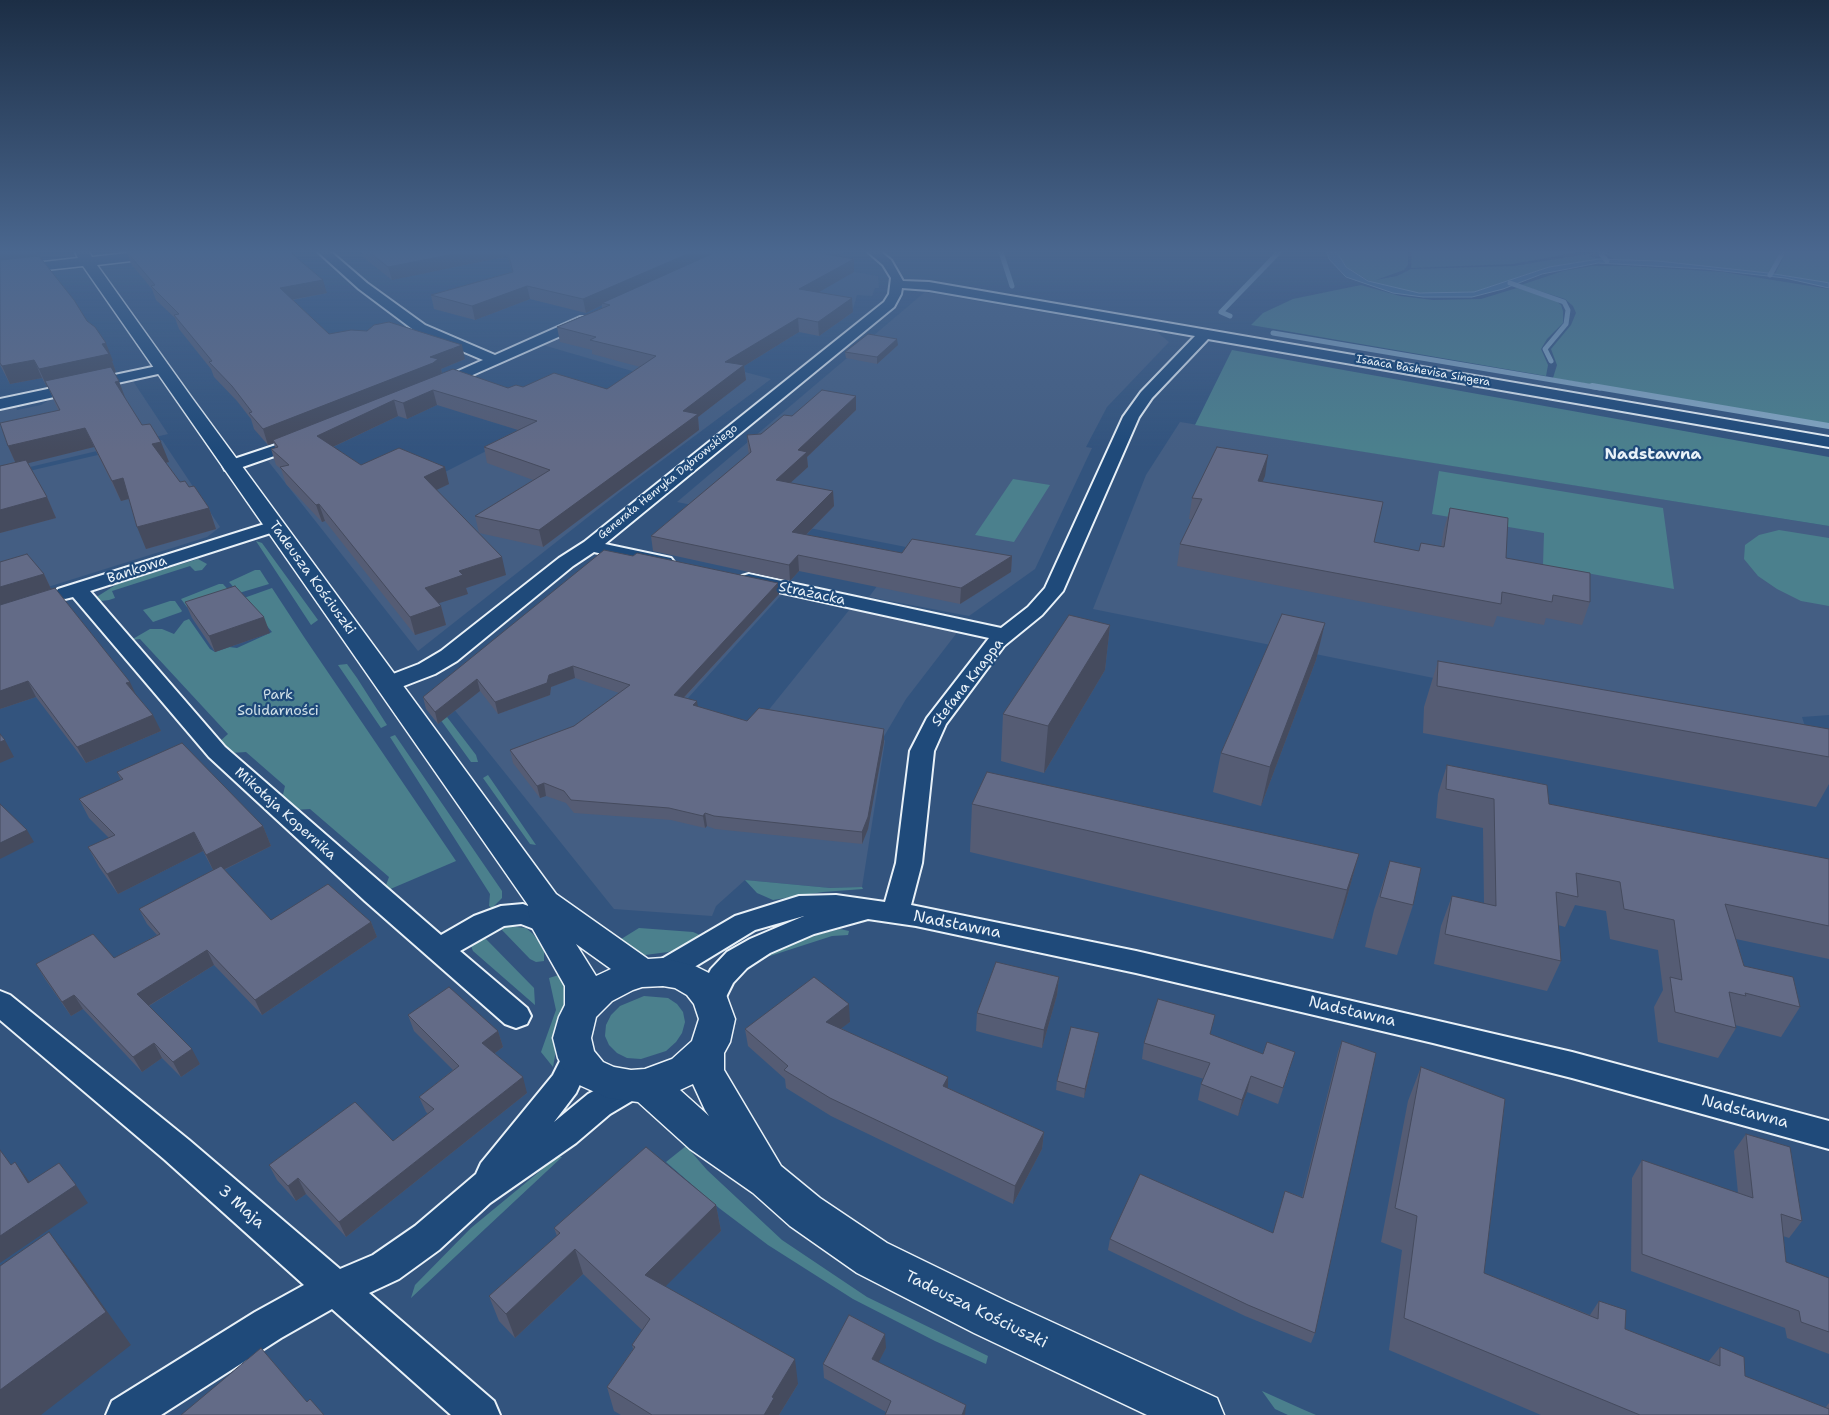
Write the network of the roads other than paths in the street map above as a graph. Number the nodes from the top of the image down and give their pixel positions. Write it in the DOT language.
graph roads {
  1 [pos="126,318"];
  2 [pos="406,318"];
  3 [pos="589,318"];
  4 [pos="872,318"];
  5 [pos="1113,318"];
  6 [pos="1205,334"];
  7 [pos="495,360"];
  8 [pos="162,369"];
  9 [pos="425,390"];
  10 [pos="0,404"];
  11 [pos="311,437"];
  12 [pos="1829,442"];
  13 [pos="231,466"];
  14 [pos="274,526"];
  15 [pos="590,546"];
  16 [pos="684,566"];
  17 [pos="729,576"];
  18 [pos="76,589"];
  19 [pos="51,598"];
  20 [pos="1004,635"];
  21 [pos="388,684"];
  22 [pos="883,912"];
  23 [pos="546,913"];
  24 [pos="441,949"];
  25 [pos="653,972"];
  26 [pos="712,999"];
  27 [pos="0,1003"];
  28 [pos="583,1007"];
  29 [pos="516,1016"];
  30 [pos="704,1052"];
  31 [pos="578,1058"];
  32 [pos="638,1086"];
  33 [pos="1829,1135"];
  34 [pos="768,1180"];
  35 [pos="478,1192"];
  36 [pos="339,1290"];
  37 [pos="126,1415"];
  38 [pos="480,1415"];
  39 [pos="1200,1415"];
  1 -- 8 [label="street, Tadeusza Kościuszki"];
  2 -- 7 [label="street"];
  3 -- 7 [label="street"];
  4 -- 15 [label="street, Generała Henryka Dąbrowskiego"];
  5 -- 6 [label="street, Isaaca Bashevisa Singera"];
  6 -- 12 [label="street, Isaaca Bashevisa Singera"];
  6 -- 20 [label="street, Stefana Knappa"];
  7 -- 9 [label="street"];
  8 -- 10 [label="street"];
  8 -- 13 [label="street, Tadeusza Kościuszki"];
  11 -- 13 [label="street"];
  13 -- 14 [label="street, Tadeusza Kościuszki"];
  14 -- 18 [label="street, Bankowa"];
  14 -- 21 [label="street, Tadeusza Kościuszki"];
  15 -- 16 [label="street"];
  15 -- 21 [label="street, Generała Henryka Dąbrowskiego"];
  17 -- 20 [label="street, Strażacka"];
  18 -- 19 [label="street, Bankowa"];
  18 -- 24 [label="street, Mikołaja Kopernika"];
  20 -- 22 [label="street, Stefana Knappa"];
  21 -- 23 [label="street, Tadeusza Kościuszki"];
  22 -- 25 [label="street, Nadstawna"];
  22 -- 26 [label="street, Nadstawna"];
  22 -- 33 [label="street, Nadstawna"];
  23 -- 24 [label="street"];
  23 -- 25 [label="street, Tadeusza Kościuszki"];
  23 -- 28 [label="street, Tadeusza Kościuszki"];
  24 -- 29 [label="street, Mikołaja Kopernika"];
  25 -- 26 [label="street"];
  25 -- 28 [label="street"];
  26 -- 30 [label="street"];
  27 -- 36 [label="street, 3 Maja"];
  28 -- 31 [label="street"];
  30 -- 32 [label="street"];
  30 -- 34 [label="street, Tadeusza Kościuszki"];
  31 -- 32 [label="street"];
  31 -- 35 [label="street"];
  32 -- 34 [label="street, Tadeusza Kościuszki"];
  32 -- 35 [label="street"];
  34 -- 39 [label="street, Tadeusza Kościuszki"];
  35 -- 36 [label="street"];
  36 -- 37 [label="street"];
  36 -- 38 [label="street, 3 Maja"];
}
